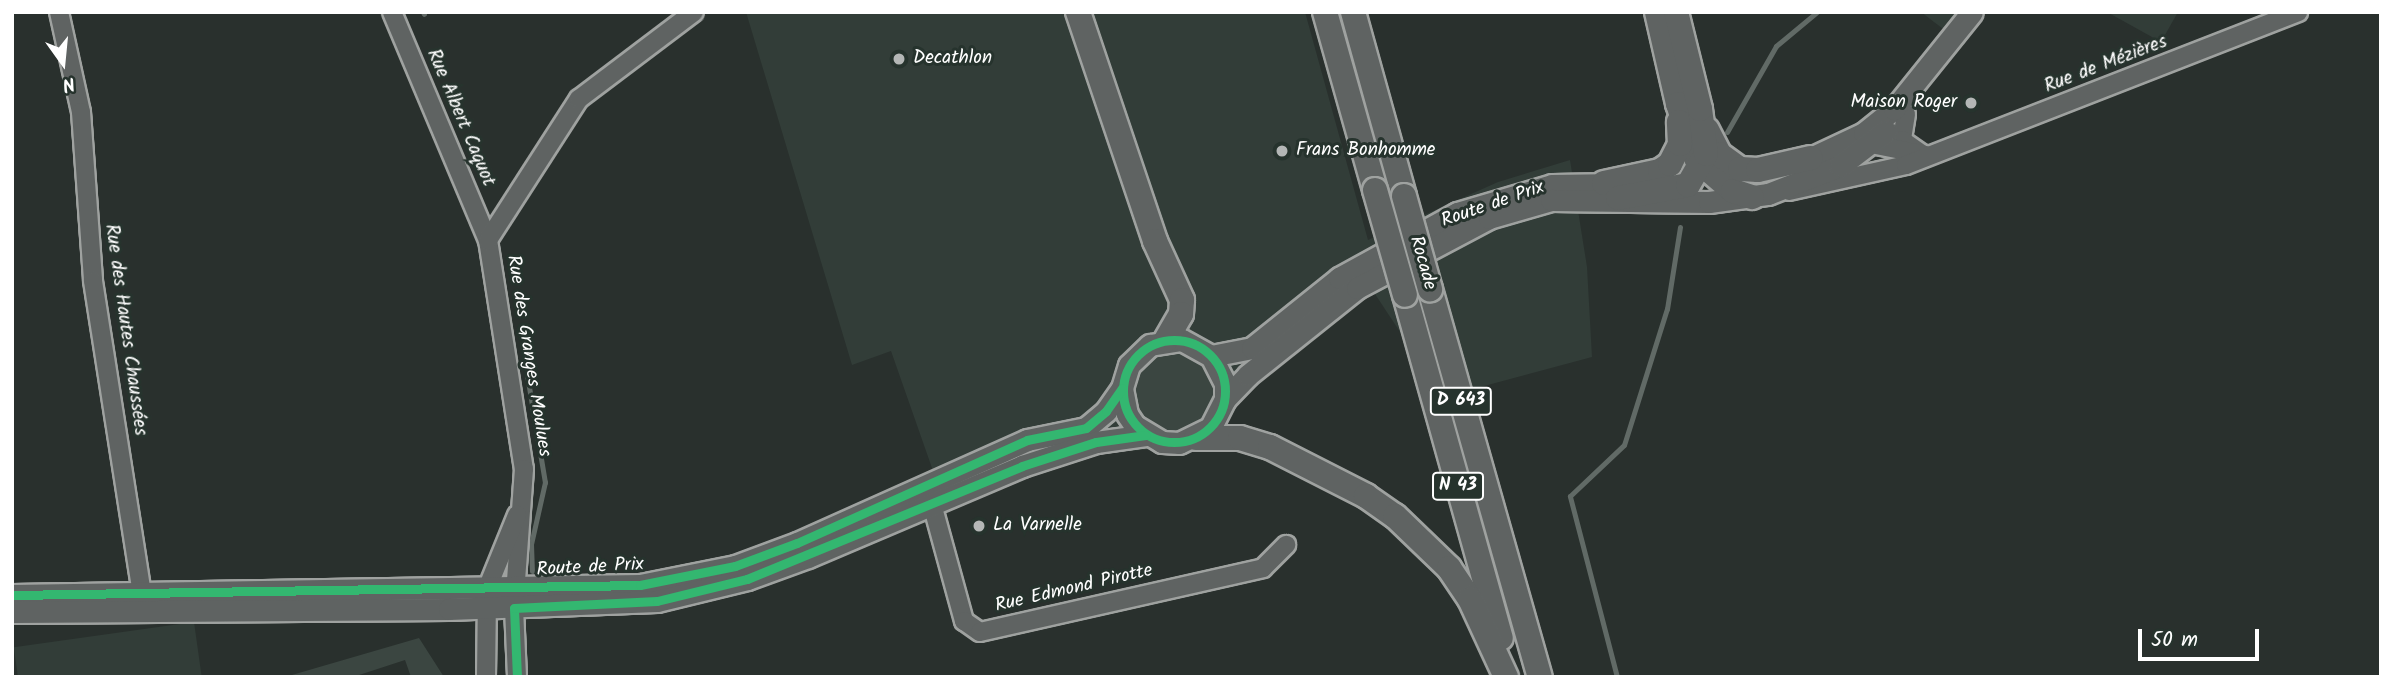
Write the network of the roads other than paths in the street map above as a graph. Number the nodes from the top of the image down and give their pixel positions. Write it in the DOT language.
graph roads {
  1 [pos="60,12"];
  2 [pos="392,12"];
  3 [pos="694,12"];
  4 [pos="1078,12"];
  5 [pos="1325,12"];
  6 [pos="1353,12"];
  7 [pos="1657,12"];
  8 [pos="1676,12"];
  9 [pos="1973,12"];
  10 [pos="2298,12"];
  11 [pos="1689,106"];
  12 [pos="1906,114"];
  13 [pos="1868,139"];
  14 [pos="1929,155"];
  15 [pos="1811,158"];
  16 [pos="1902,167"];
  17 [pos="1720,183"];
  18 [pos="1692,184"];
  19 [pos="1611,190"];
  20 [pos="1760,195"];
  21 [pos="488,240"];
  22 [pos="1166,340"];
  23 [pos="1211,356"];
  24 [pos="1122,388"];
  25 [pos="1225,399"];
  26 [pos="1146,435"];
  27 [pos="1196,438"];
  28 [pos="928,493"];
  29 [pos="524,498"];
  30 [pos="1493,514"];
  31 [pos="1286,545"];
  32 [pos="12,595"];
  33 [pos="486,598"];
  34 [pos="515,598"];
  35 [pos="144,603"];
  36 [pos="12,612"];
  37 [pos="486,677"];
  38 [pos="517,677"];
  39 [pos="1506,677"];
  40 [pos="1512,677"];
  41 [pos="1540,677"];
  1 -- 35 [label="street, Rue des Hautes Chaussées"];
  2 -- 21 [label="street, Rue Albert Caquot"];
  3 -- 21 [label="street, Rue des Granges Moulues"];
  4 -- 22 [label="highway"];
  5 -- 40 [label="highway, N 43, bridge"];
  6 -- 30 [label="highway, Rocade / D 643, bridge"];
  7 -- 11 [label="highway"];
  8 -- 11 [label="highway"];
  9 -- 12 [label="main road"];
  9 -- 13 [label="main road"];
  10 -- 14 [label="street, Rue de Mézières"];
  11 -- 15 [label="highway"];
  11 -- 18 [label="highway"];
  11 -- 19 [label="highway"];
  12 -- 13 [label="main road"];
  12 -- 14 [label="street"];
  13 -- 14 [label="street"];
  13 -- 15 [label="main road"];
  13 -- 16 [label="street"];
  13 -- 20 [label="main road"];
  14 -- 16 [label="street, Rue de Mézières"];
  15 -- 17 [label="main road"];
  16 -- 20 [label="street, Rue de Mézières"];
  17 -- 18 [label="highway"];
  17 -- 20 [label="highway"];
  18 -- 19 [label="highway"];
  18 -- 20 [label="main road"];
  19 -- 23 [label="main road, Route de Prix"];
  19 -- 25 [label="main road, Route de Prix"];
  21 -- 29 [label="street, Rue des Granges Moulues"];
  22 -- 23 [label="main road"];
  22 -- 24 [label="main road, Route de Prix"];
  23 -- 25 [label="main road"];
  24 -- 26 [label="main road"];
  24 -- 28 [label="main road, Route de Prix"];
  25 -- 27 [label="main road, Route de Prix"];
  26 -- 27 [label="main road, Route de Prix"];
  26 -- 28 [label="main road, Route de Prix"];
  27 -- 39 [label="highway"];
  28 -- 31 [label="street, Rue Edmond Pirotte"];
  28 -- 34 [label="main road, Route de Prix"];
  29 -- 33 [label="street, Rue des Granges Moulues"];
  29 -- 34 [label="street, Rue des Granges Moulues"];
  30 -- 41 [label="highway, N 43"];
  32 -- 35 [label="main road, Route de Prix"];
  33 -- 34 [label="main road, Route de Prix"];
  33 -- 35 [label="main road, Route de Prix"];
  33 -- 37 [label="street"];
  34 -- 38 [label="street, Rue des Granges Moulues"];
  35 -- 36 [label="main road, Route de Prix"];
}
